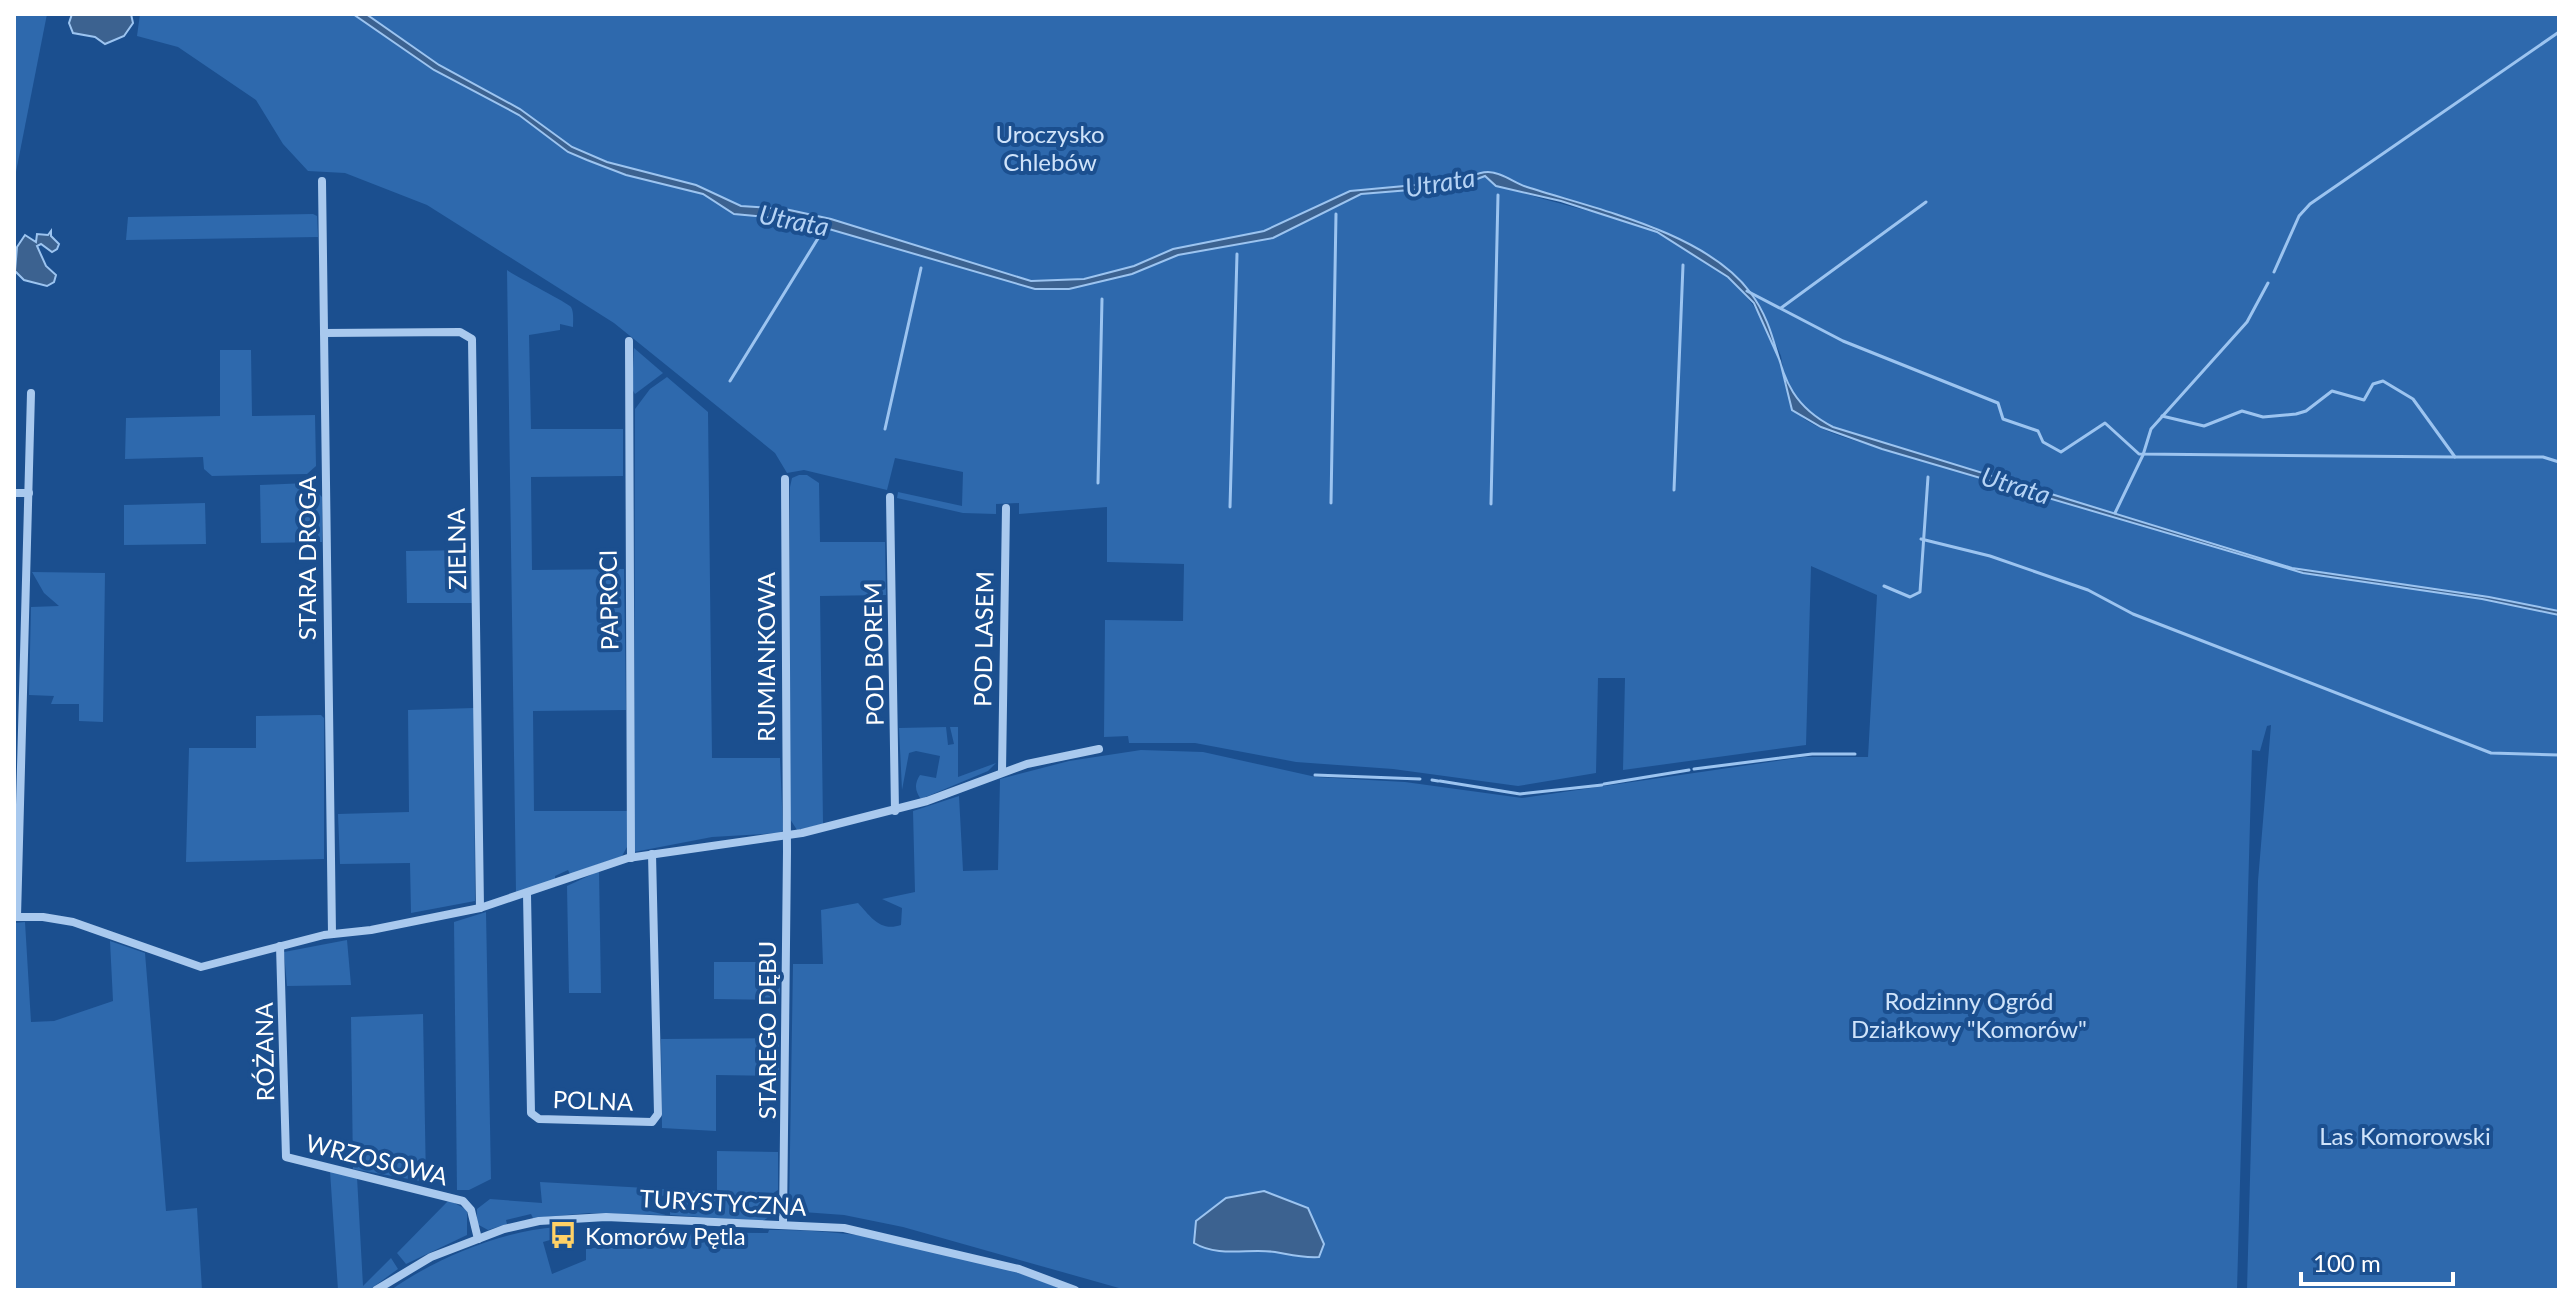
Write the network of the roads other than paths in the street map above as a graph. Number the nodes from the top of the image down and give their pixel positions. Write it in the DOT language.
graph roads {
  1 [pos="322,181"];
  2 [pos="324,333"];
  3 [pos="629,341"];
  4 [pos="31,393"];
  5 [pos="785,479"];
  6 [pos="14,493"];
  7 [pos="29,493"];
  8 [pos="890,497"];
  9 [pos="1006,508"];
  10 [pos="1099,749"];
  11 [pos="1002,771"];
  12 [pos="895,811"];
  13 [pos="787,836"];
  14 [pos="652,854"];
  15 [pos="631,858"];
  16 [pos="527,894"];
  17 [pos="480,908"];
  18 [pos="15,917"];
  19 [pos="332,934"];
  20 [pos="280,946"];
  21 [pos="286,1157"];
  22 [pos="783,1225"];
  23 [pos="478,1239"];
  24 [pos="376,1290"];
  25 [pos="1075,1290"];
  1 -- 2 [label="street, STARA DROGA"];
  2 -- 17 [label="street, ZIELNA"];
  2 -- 19 [label="street, STARA DROGA"];
  3 -- 15 [label="street, PAPROCI"];
  4 -- 7 [label="street"];
  5 -- 13 [label="street, RUMIANKOWA"];
  6 -- 7 [label="street"];
  7 -- 18 [label="street"];
  8 -- 12 [label="street, POD BOREM"];
  9 -- 11 [label="street, POD LASEM"];
  10 -- 11 [label="street"];
  11 -- 12 [label="street"];
  12 -- 13 [label="street"];
  13 -- 14 [label="street"];
  13 -- 22 [label="street, STAREGO DĘBU"];
  14 -- 15 [label="street"];
  14 -- 16 [label="street, POLNA"];
  15 -- 16 [label="street"];
  16 -- 17 [label="street"];
  17 -- 19 [label="street"];
  18 -- 20 [label="street"];
  19 -- 20 [label="street"];
  20 -- 21 [label="street, RÓŻANA"];
  21 -- 23 [label="street, WRZOSOWA"];
  22 -- 23 [label="street, TURYSTYCZNA"];
  22 -- 25 [label="street, TURYSTYCZNA"];
  23 -- 24 [label="street, TURYSTYCZNA"];
}
